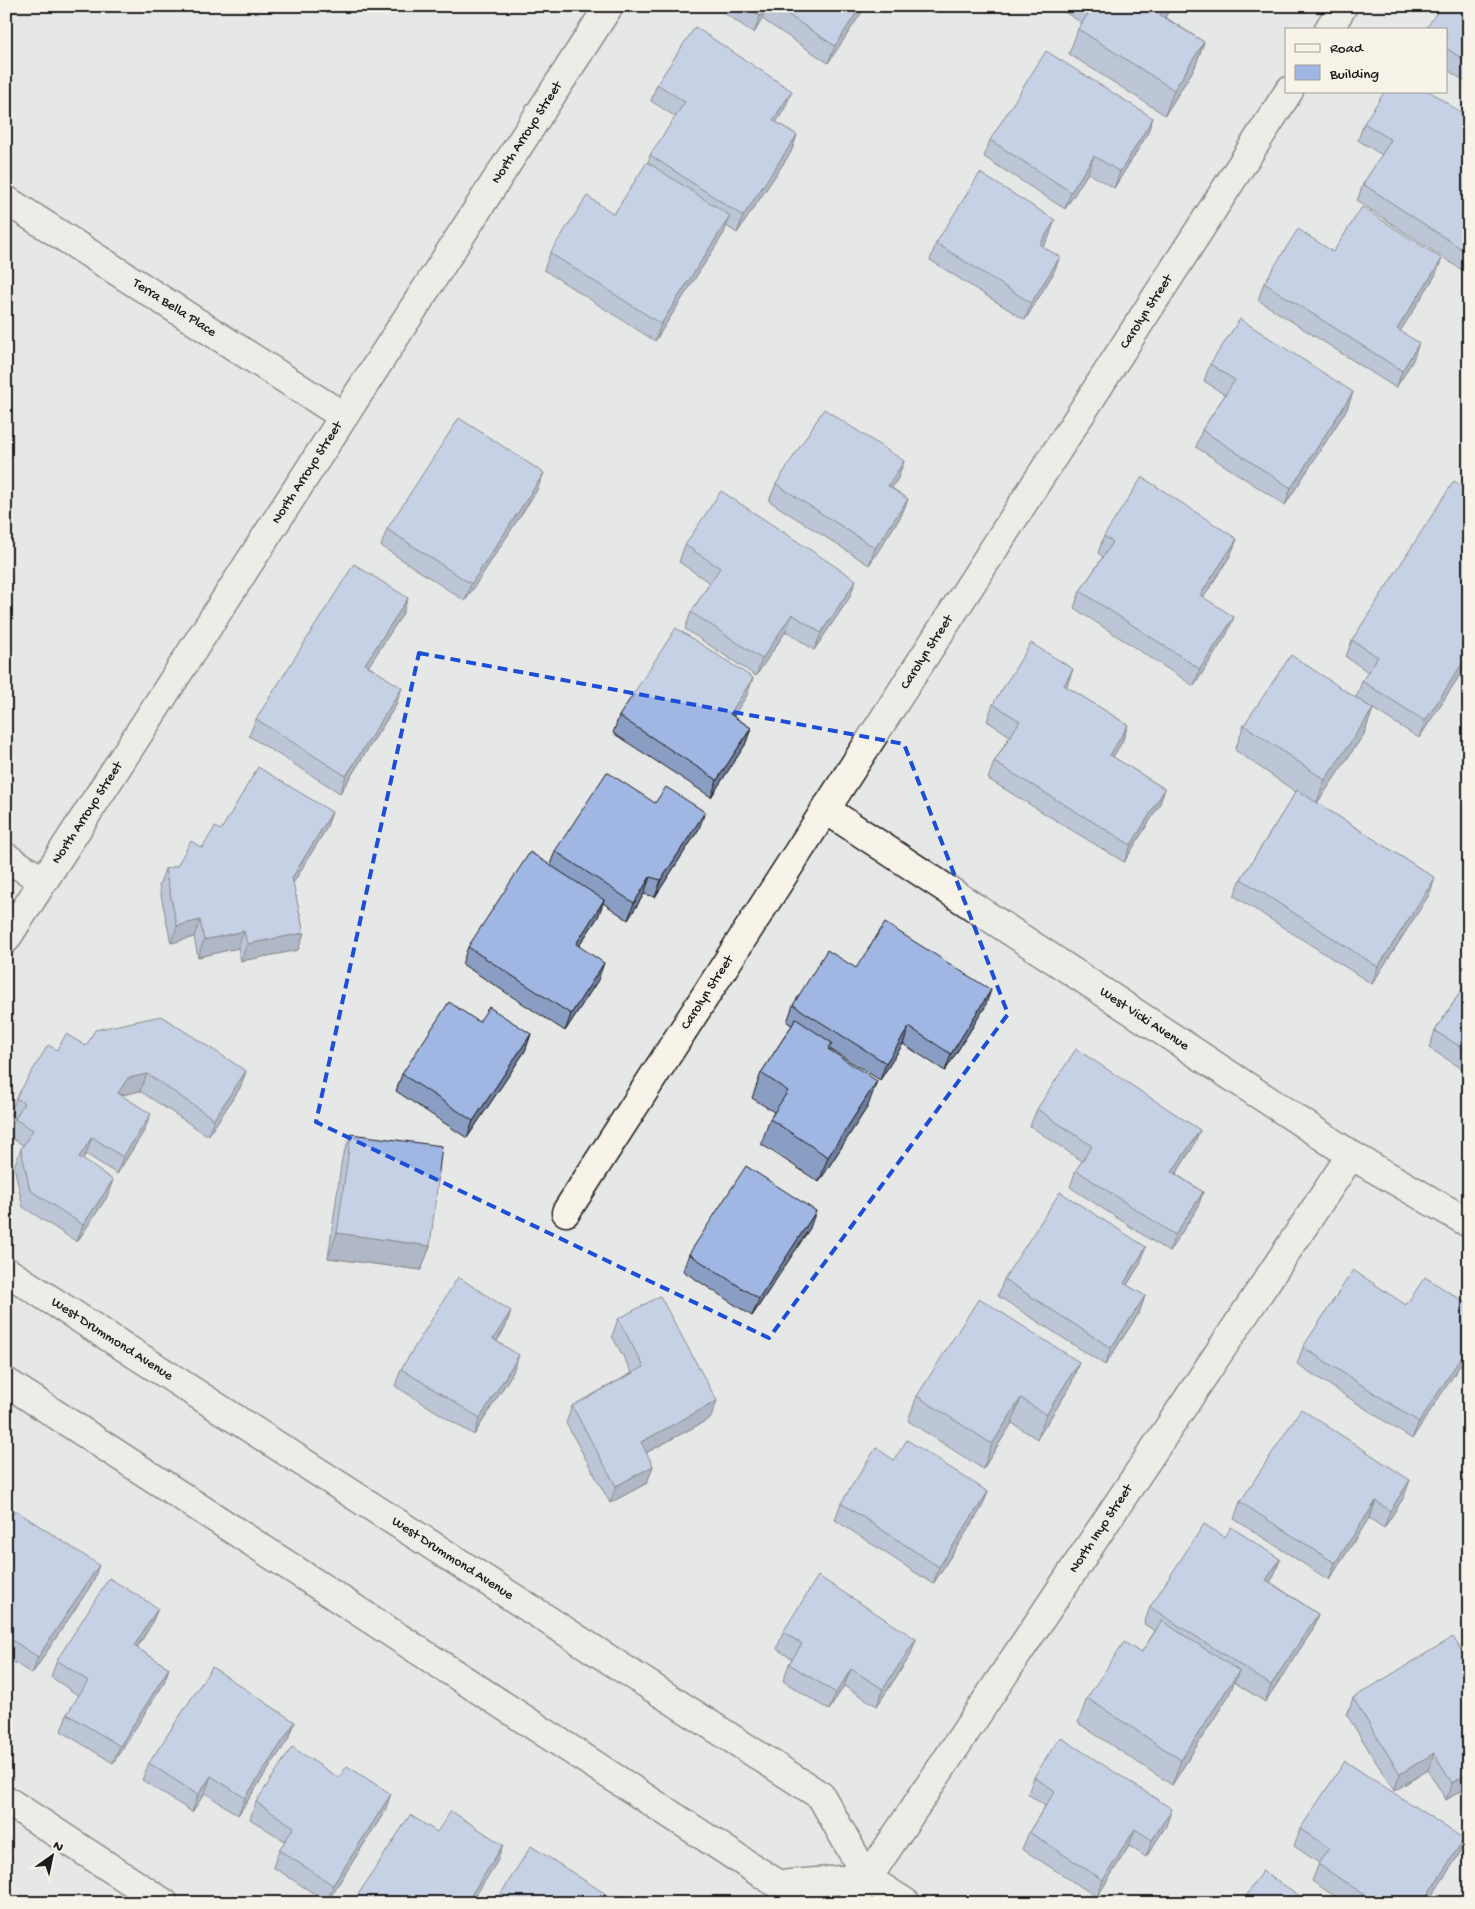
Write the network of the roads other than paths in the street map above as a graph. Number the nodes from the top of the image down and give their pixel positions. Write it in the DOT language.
graph roads {
  1 [pos="609,6"];
  2 [pos="1344,6"];
  3 [pos="1330,28"];
  4 [pos="1287,92"];
  5 [pos="6,200"];
  6 [pos="343,416"];
  7 [pos="825,809"];
  8 [pos="6,857"];
  9 [pos="44,881"];
  10 [pos="6,939"];
  11 [pos="1351,1155"];
  12 [pos="566,1212"];
  13 [pos="1469,1223"];
  14 [pos="6,1271"];
  15 [pos="6,1382"];
  16 [pos="6,1800"];
  17 [pos="867,1878"];
  18 [pos="164,1903"];
  19 [pos="851,1903"];
  20 [pos="906,1903"];
  1 -- 6 [label="street, North Arroyo Street"];
  2 -- 3 [label="street"];
  4 -- 7 [label="street, Carolyn Street"];
  5 -- 6 [label="street, Terra Bella Place"];
  6 -- 9 [label="street, North Arroyo Street"];
  7 -- 11 [label="street, West Vicki Avenue"];
  7 -- 12 [label="street, Carolyn Street"];
  8 -- 9 [label="street"];
  9 -- 10 [label="street, North Arroyo Street"];
  11 -- 13 [label="street, West Vicki Avenue"];
  11 -- 17 [label="street, North Inyo Street"];
  14 -- 17 [label="street, West Drummond Avenue"];
  15 -- 17 [label="street"];
  16 -- 18 [label="street"];
  17 -- 19 [label="street, North Inyo Street"];
  17 -- 20 [label="street, West Drummond Avenue"];
}
